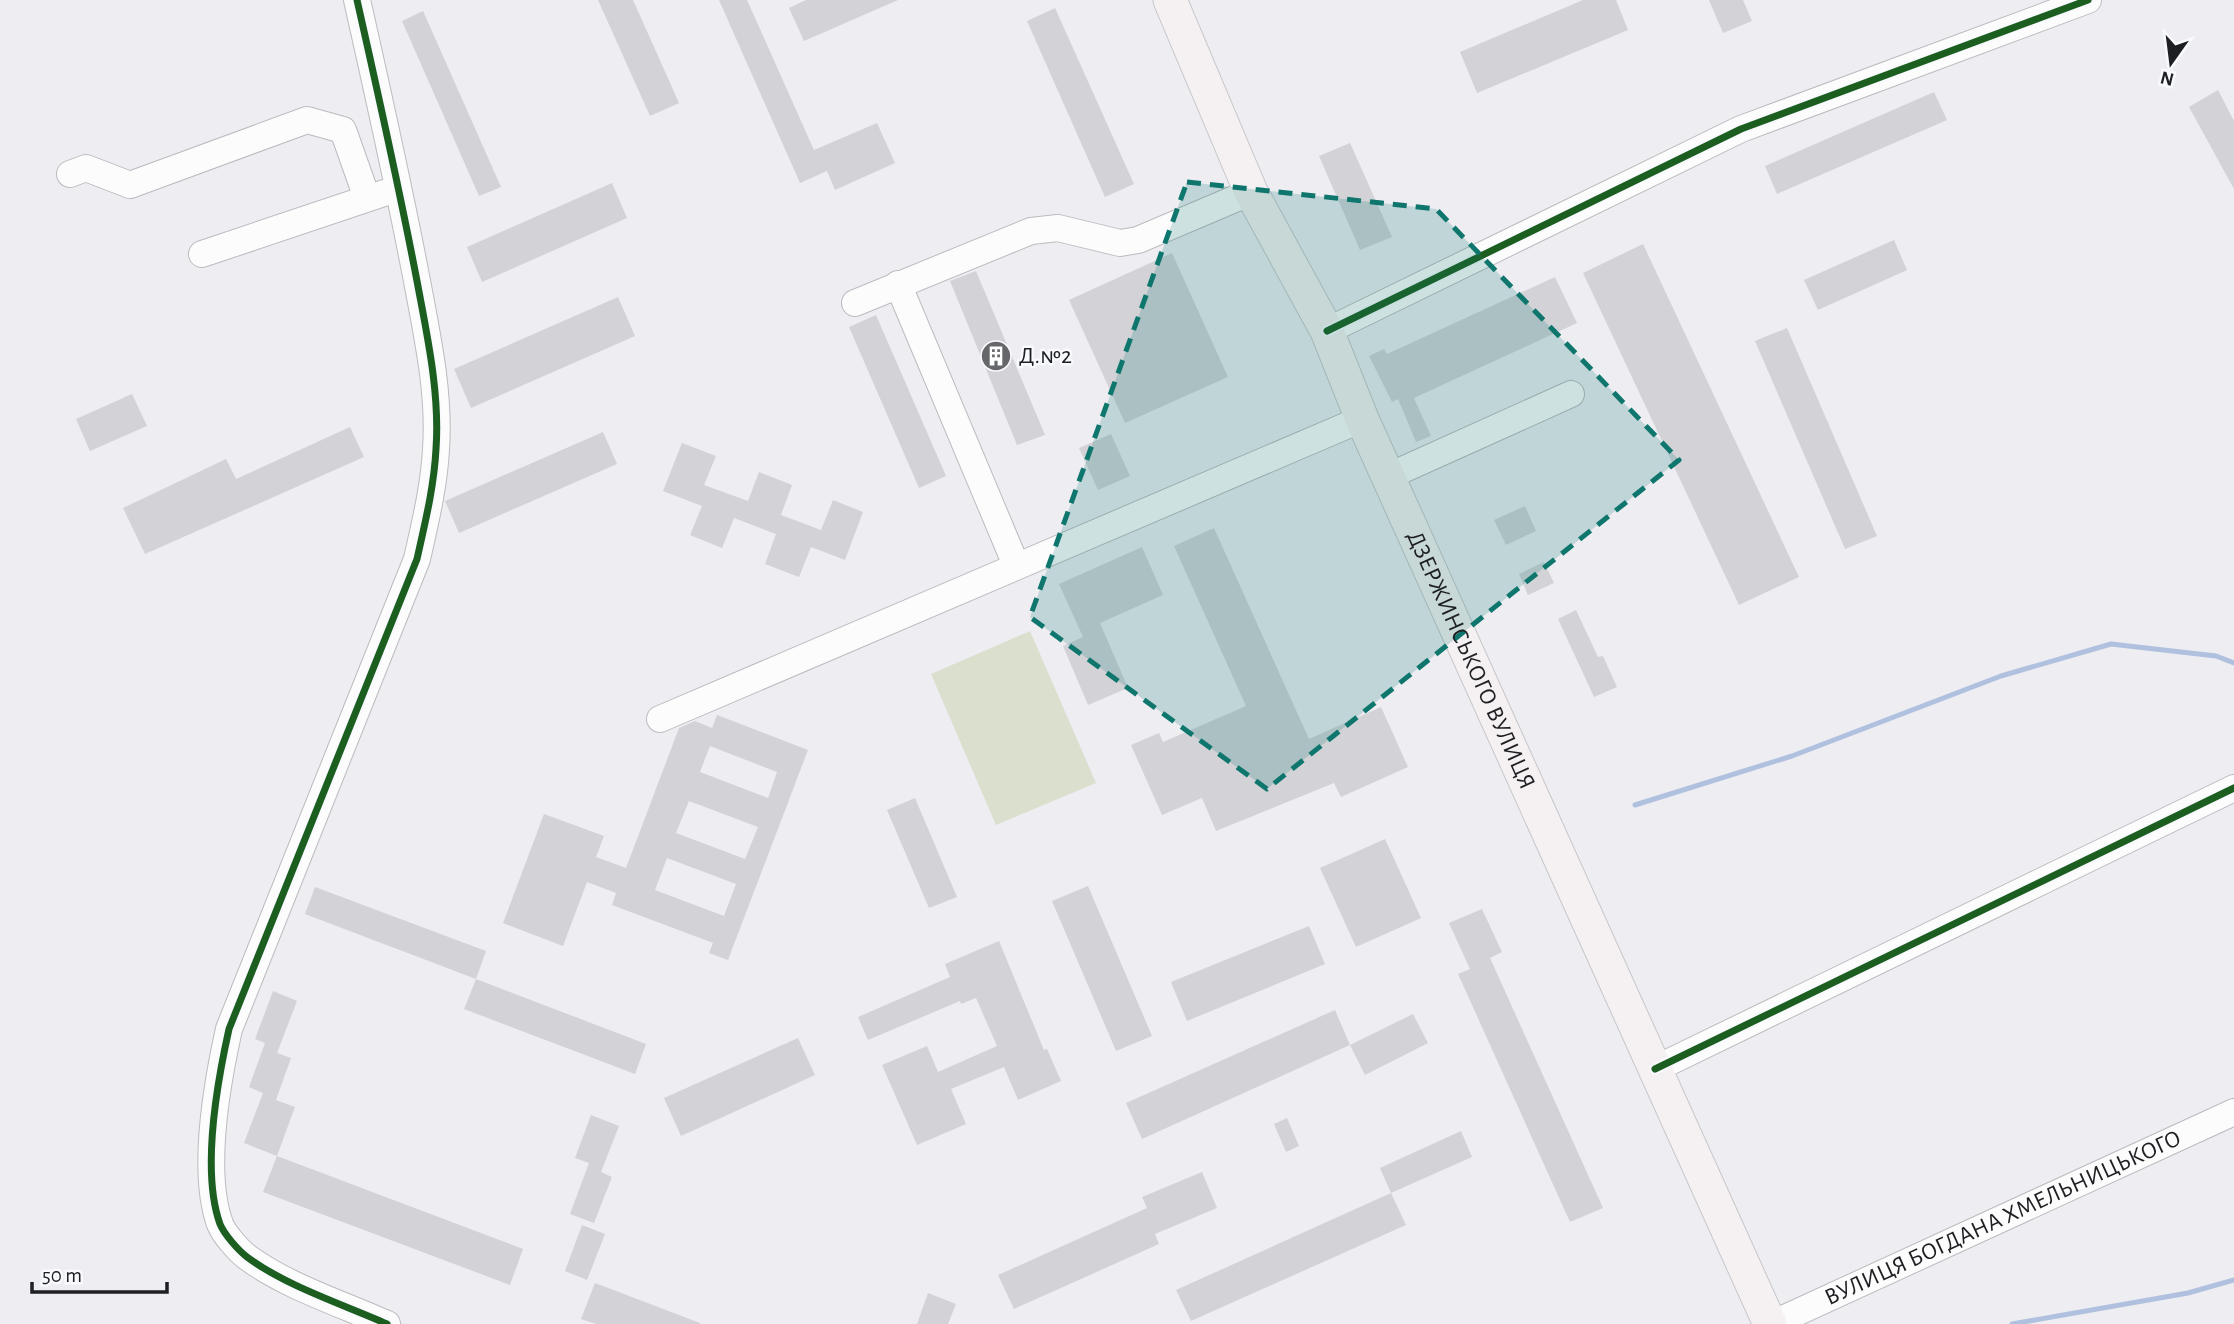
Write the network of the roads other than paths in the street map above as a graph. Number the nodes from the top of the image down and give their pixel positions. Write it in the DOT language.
graph roads {
  1 [pos="357,0"];
  2 [pos="1170,0"];
  3 [pos="2088,0"];
  4 [pos="70,174"];
  5 [pos="400,188"];
  6 [pos="1251,192"];
  7 [pos="367,198"];
  8 [pos="202,254"];
  9 [pos="898,284"];
  10 [pos="855,303"];
  11 [pos="1327,331"];
  12 [pos="1571,394"];
  13 [pos="1362,419"];
  14 [pos="1389,476"];
  15 [pos="1016,565"];
  16 [pos="660,719"];
  17 [pos="2234,788"];
  18 [pos="1655,1069"];
  19 [pos="2234,1112"];
  20 [pos="387,1324"];
  21 [pos="1771,1324"];
  1 -- 5 [label="street"];
  2 -- 6 [label="main road, ДЗЕРЖИНСЬКОГО ВУЛИЦЯ"];
  3 -- 11 [label="street"];
  4 -- 7 [label="street"];
  5 -- 7 [label="street"];
  5 -- 20 [label="street"];
  6 -- 9 [label="street"];
  6 -- 11 [label="main road, ДЗЕРЖИНСЬКОГО ВУЛИЦЯ"];
  7 -- 8 [label="street"];
  9 -- 10 [label="street"];
  9 -- 15 [label="street"];
  11 -- 13 [label="main road, ДЗЕРЖИНСЬКОГО ВУЛИЦЯ"];
  12 -- 14 [label="street"];
  13 -- 14 [label="main road, ДЗЕРЖИНСЬКОГО ВУЛИЦЯ"];
  13 -- 15 [label="street"];
  14 -- 18 [label="main road, ДЗЕРЖИНСЬКОГО ВУЛИЦЯ"];
  15 -- 16 [label="street"];
  17 -- 18 [label="street"];
  18 -- 21 [label="main road, ДЗЕРЖИНСЬКОГО ВУЛИЦЯ"];
  19 -- 21 [label="street, ВУЛИЦЯ БОГДАНА ХМЕЛЬНИЦЬКОГО"];
}
